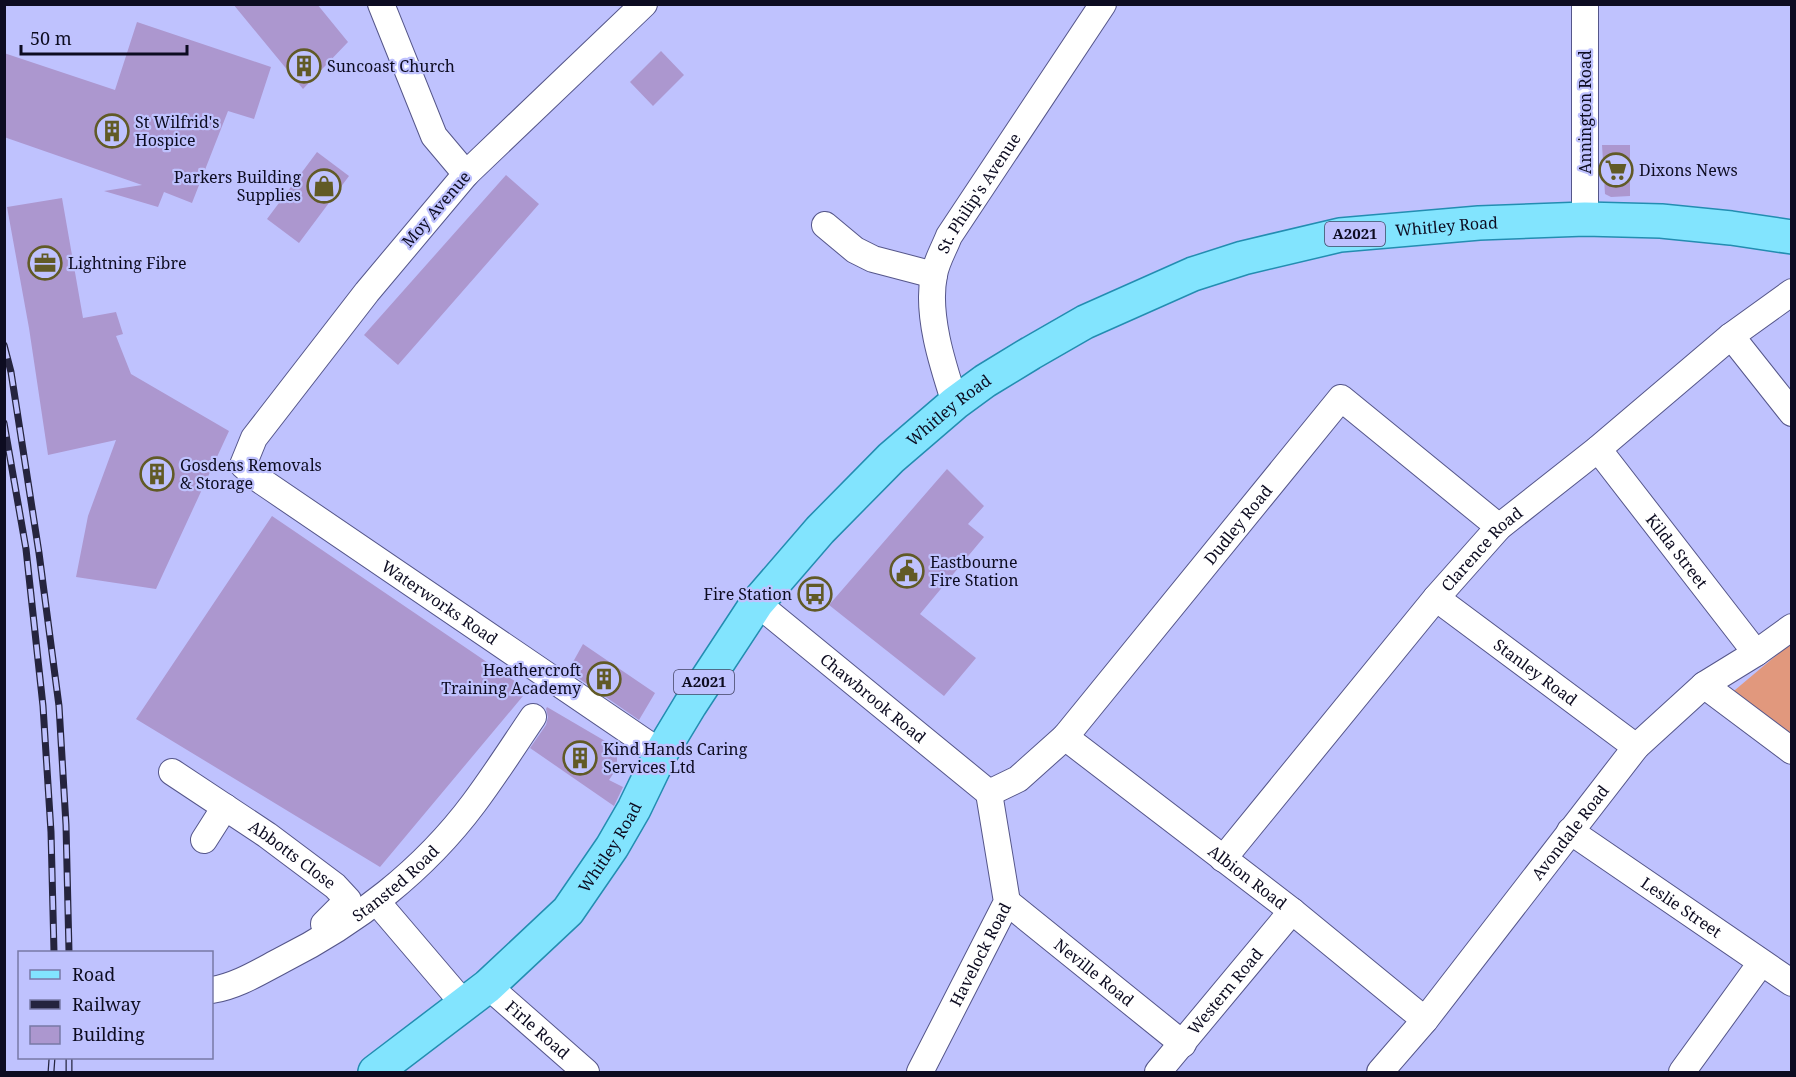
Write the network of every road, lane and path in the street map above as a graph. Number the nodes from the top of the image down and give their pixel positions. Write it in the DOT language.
graph roads {
  1 [pos="381,4"];
  2 [pos="644,4"];
  3 [pos="1103,4"];
  4 [pos="1585,4"];
  5 [pos="466,174"];
  6 [pos="1585,219"];
  7 [pos="825,225"];
  8 [pos="1791,237"];
  9 [pos="934,275"];
  10 [pos="1791,292"];
  11 [pos="1731,336"];
  12 [pos="955,403"];
  13 [pos="1791,413"];
  14 [pos="254,438"];
  15 [pos="1598,449"];
  16 [pos="1499,527"];
  17 [pos="1436,598"];
  18 [pos="757,603"];
  19 [pos="1791,627"];
  20 [pos="1756,653"];
  21 [pos="1704,685"];
  22 [pos="533,717"];
  23 [pos="1065,737"];
  24 [pos="1636,747"];
  25 [pos="1791,751"];
  26 [pos="661,753"];
  27 [pos="172,772"];
  28 [pos="989,794"];
  29 [pos="225,807"];
  30 [pos="1570,831"];
  31 [pos="204,840"];
  32 [pos="1223,859"];
  33 [pos="377,902"];
  34 [pos="1007,902"];
  35 [pos="1292,911"];
  36 [pos="297,953"];
  37 [pos="1761,963"];
  38 [pos="1791,982"];
  39 [pos="213,990"];
  40 [pos="476,995"];
  41 [pos="1425,1020"];
  42 [pos="1183,1044"];
  43 [pos="375,1072"];
  44 [pos="586,1072"];
  45 [pos="920,1072"];
  46 [pos="1158,1072"];
  47 [pos="1380,1072"];
  48 [pos="1682,1072"];
  1 -- 5 [label="street"];
  2 -- 5 [label="street, Moy Avenue"];
  3 -- 9 [label="street, St. Philip's Avenue"];
  4 -- 6 [label="street, Annington Road"];
  5 -- 14 [label="street, Moy Avenue"];
  6 -- 8 [label="main road, Whitley Road / A2021"];
  6 -- 12 [label="main road, Whitley Road / A2021"];
  7 -- 9 [label="street"];
  9 -- 12 [label="street, St. Philip's Avenue"];
  10 -- 11 [label="street, Clarence Road"];
  11 -- 13 [label="street"];
  11 -- 15 [label="street, Clarence Road"];
  12 -- 18 [label="main road, Whitley Road / A2021"];
  14 -- 26 [label="street, Waterworks Road"];
  15 -- 16 [label="street, Clarence Road"];
  15 -- 20 [label="street, Kilda Street"];
  16 -- 17 [label="street, Clarence Road"];
  16 -- 23 [label="street, Dudley Road"];
  17 -- 24 [label="street, Stanley Road"];
  17 -- 32 [label="street, Clarence Road"];
  18 -- 26 [label="main road, Whitley Road / A2021"];
  18 -- 28 [label="street, Chawbrook Road"];
  19 -- 20 [label="street, Avondale Road"];
  20 -- 21 [label="street, Avondale Road"];
  21 -- 24 [label="street, Avondale Road"];
  21 -- 25 [label="street"];
  22 -- 33 [label="street, Stansted Road"];
  23 -- 28 [label="street, Dudley Road"];
  23 -- 32 [label="street, Albion Road"];
  24 -- 30 [label="street, Avondale Road"];
  26 -- 40 [label="main road, Whitley Road / A2021"];
  27 -- 29 [label="street, Abbotts Close"];
  28 -- 34 [label="street, Havelock Road"];
  29 -- 31 [label="street"];
  29 -- 36 [label="street, Abbotts Close"];
  30 -- 37 [label="street, Leslie Street"];
  30 -- 41 [label="street, Avondale Road"];
  32 -- 35 [label="street, Albion Road"];
  33 -- 36 [label="street, Stansted Road"];
  33 -- 40 [label="street"];
  34 -- 42 [label="street, Neville Road"];
  34 -- 45 [label="street, Havelock Road"];
  35 -- 41 [label="street, Albion Road"];
  35 -- 42 [label="street, Western Road"];
  36 -- 39 [label="street, Stansted Road"];
  37 -- 38 [label="street, Leslie Street"];
  37 -- 48 [label="street"];
  40 -- 43 [label="main road, Whitley Road / A2021"];
  40 -- 44 [label="street, Firle Road"];
  41 -- 47 [label="street, Avondale Road"];
  42 -- 46 [label="street, Western Road"];
}
